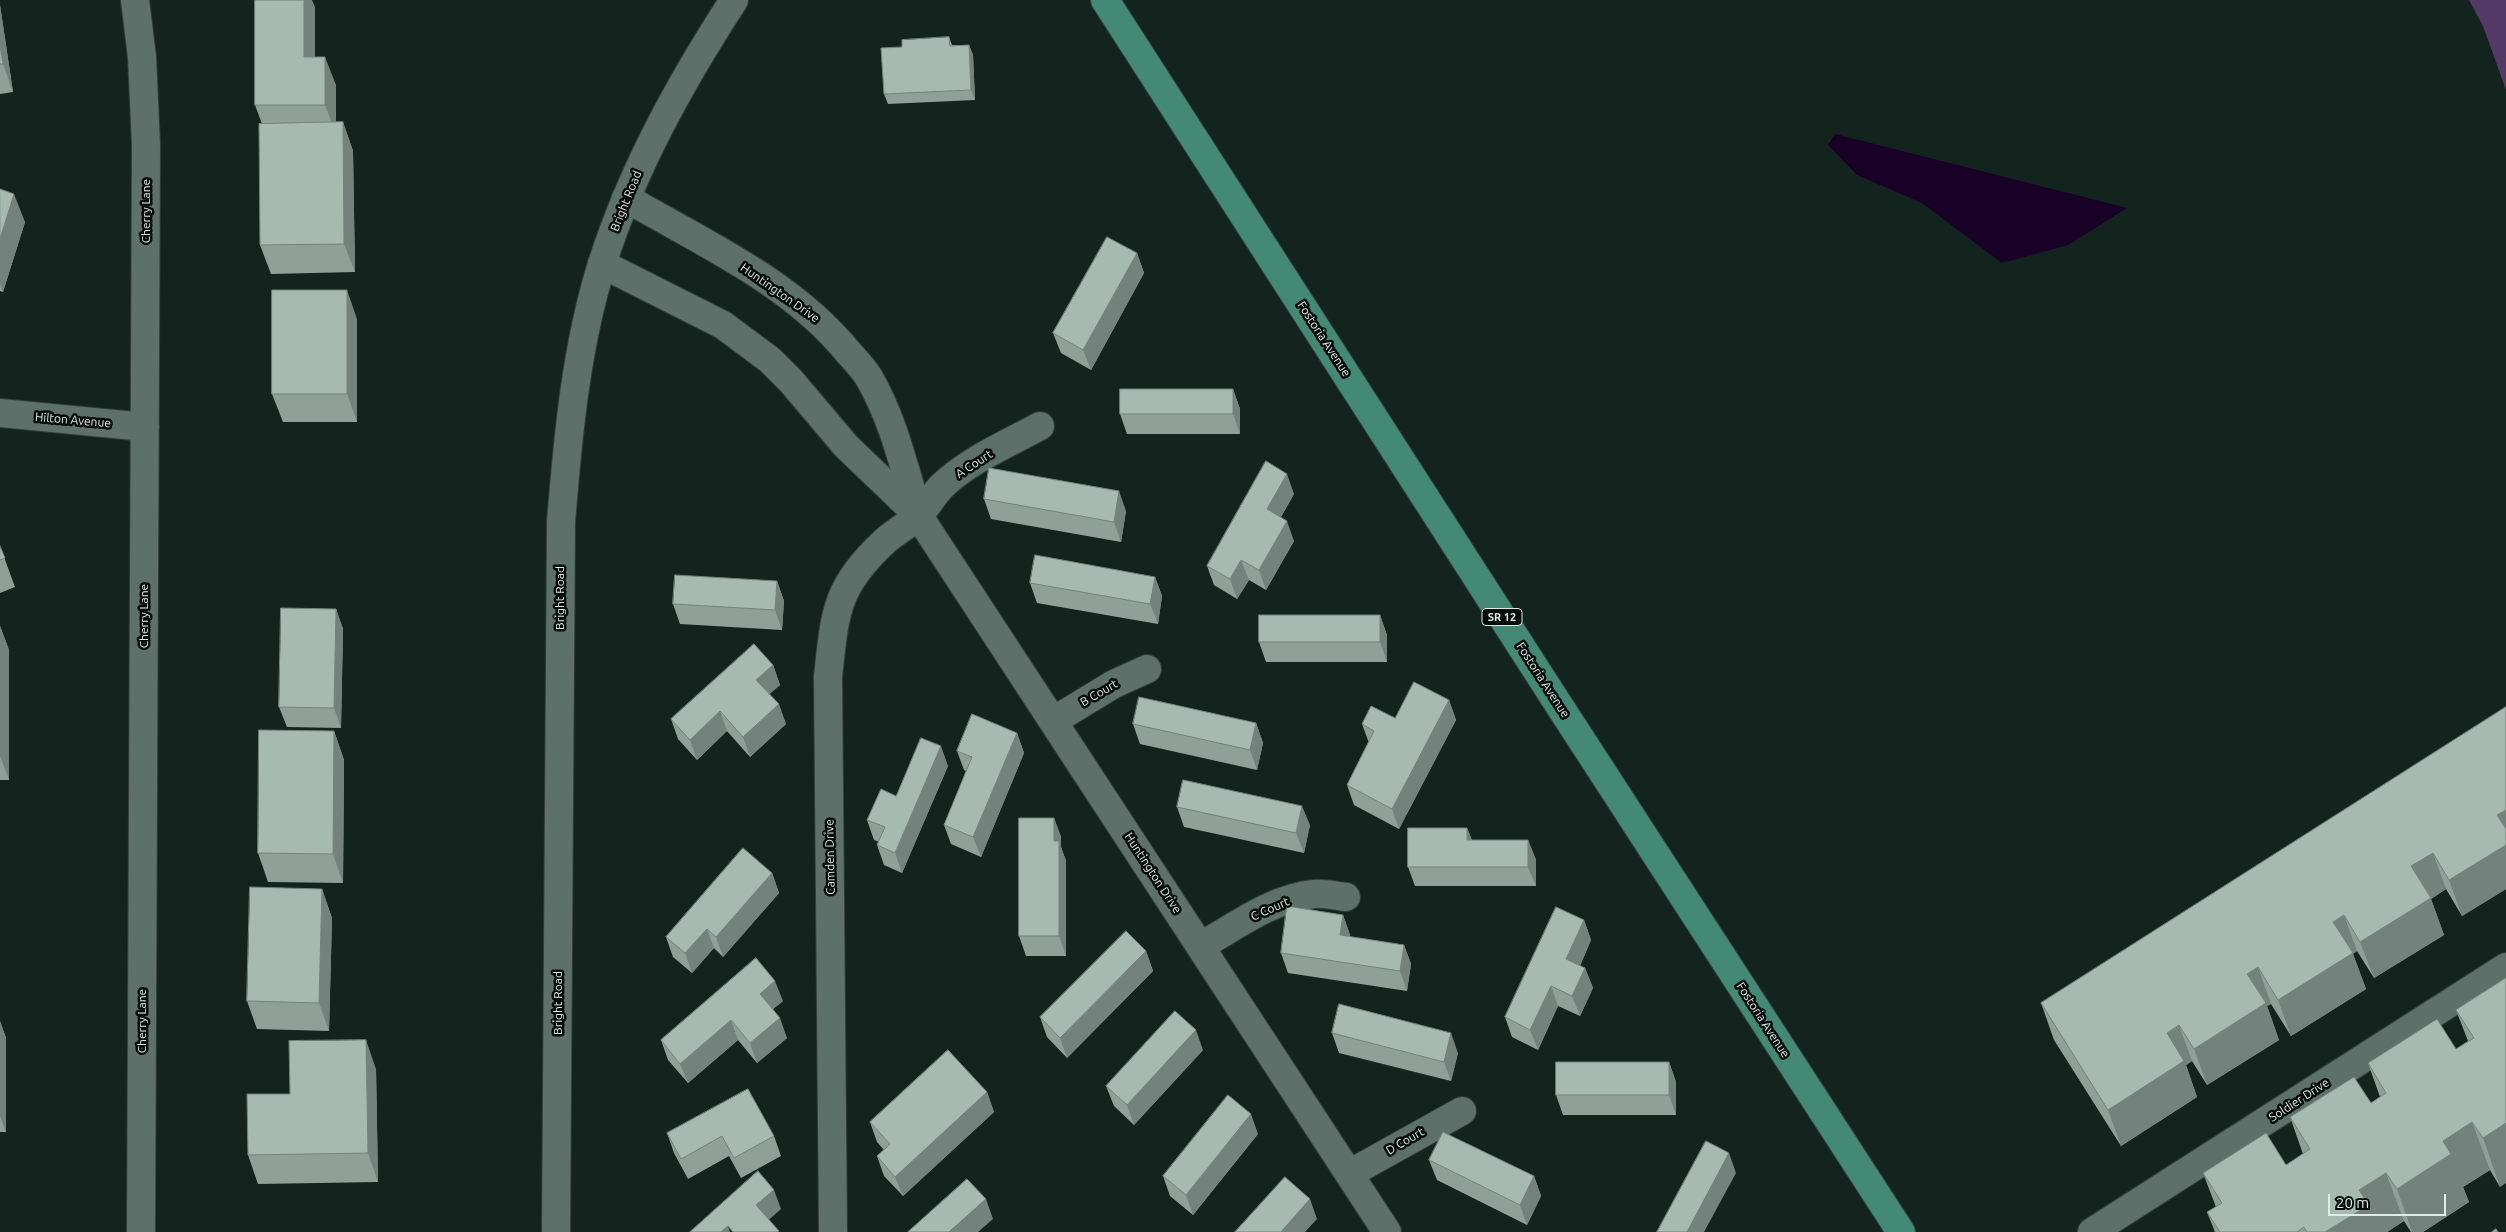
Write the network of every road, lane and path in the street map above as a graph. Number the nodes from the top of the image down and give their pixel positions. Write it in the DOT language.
graph roads {
  1 [pos="135,0"];
  2 [pos="734,0"];
  3 [pos="1106,0"];
  4 [pos="626,198"];
  5 [pos="602,264"];
  6 [pos="0,413"];
  7 [pos="1040,426"];
  8 [pos="145,427"];
  9 [pos="918,516"];
  10 [pos="1147,669"];
  11 [pos="1053,721"];
  12 [pos="1346,897"];
  13 [pos="1201,946"];
  14 [pos="2506,967"];
  15 [pos="1462,1111"];
  16 [pos="1349,1174"];
  17 [pos="2123,1224"];
  18 [pos="141,1232"];
  19 [pos="556,1232"];
  20 [pos="834,1232"];
  21 [pos="1387,1232"];
  22 [pos="1902,1232"];
  23 [pos="2092,1232"];
  1 -- 8 [label="street, Cherry Lane"];
  2 -- 4 [label="street, Bright Road"];
  3 -- 22 [label="main road, Fostoria Avenue / SR 12"];
  4 -- 5 [label="street, Bright Road"];
  4 -- 9 [label="street, Huntington Drive"];
  5 -- 9 [label="street, Huntington Drive"];
  5 -- 19 [label="street, Bright Road"];
  6 -- 8 [label="street, Hilton Avenue"];
  7 -- 9 [label="street, A Court"];
  8 -- 18 [label="street, Cherry Lane"];
  9 -- 11 [label="street, Huntington Drive"];
  9 -- 20 [label="street, Camden Drive"];
  10 -- 11 [label="street, B Court"];
  11 -- 13 [label="street, Huntington Drive"];
  12 -- 13 [label="street, C Court"];
  13 -- 16 [label="street, Huntington Drive"];
  14 -- 17 [label="street, Soldier Drive"];
  15 -- 16 [label="street, D Court"];
  16 -- 21 [label="street, Huntington Drive"];
  17 -- 23 [label="street, Soldier Drive"];
}
